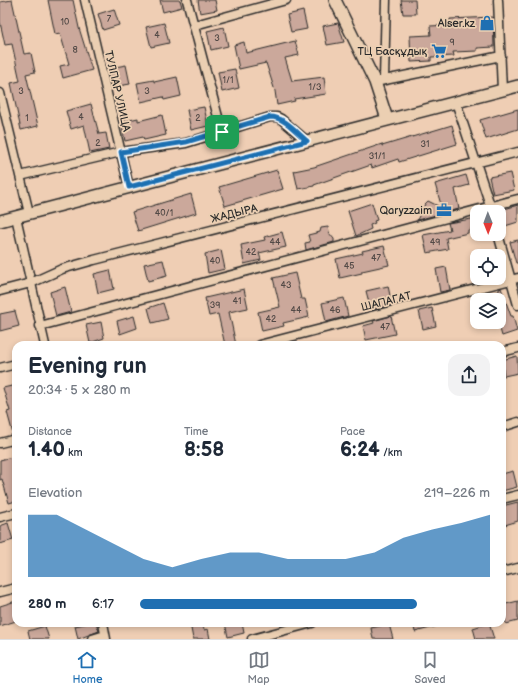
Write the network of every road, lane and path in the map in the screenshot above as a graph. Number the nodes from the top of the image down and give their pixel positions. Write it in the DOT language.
graph roads {
  1 [pos="85,0"];
  2 [pos="187,0"];
  3 [pos="286,0"];
  4 [pos="334,0"];
  5 [pos="386,0"];
  6 [pos="498,0"];
  7 [pos="195,25"];
  8 [pos="501,56"];
  9 [pos="380,81"];
  10 [pos="518,86"];
  11 [pos="502,90"];
  12 [pos="0,93"];
  13 [pos="456,102"];
  14 [pos="387,119"];
  15 [pos="222,132"];
  16 [pos="307,141"];
  17 [pos="121,152"];
  18 [pos="518,152"];
  19 [pos="476,163"];
  20 [pos="20,176"];
  21 [pos="129,187"];
  22 [pos="518,199"];
  23 [pos="490,205"];
  24 [pos="502,205"];
  25 [pos="29,213"];
  26 [pos="470,214"];
  27 [pos="16,217"];
  28 [pos="0,221"];
  29 [pos="500,241"];
  30 [pos="514,279"];
  31 [pos="31,283"];
  32 [pos="0,291"];
  33 [pos="518,305"];
  34 [pos="40,326"];
  35 [pos="44,341"];
  36 [pos="274,341"];
  37 [pos="518,348"];
  38 [pos="506,351"];
  39 [pos="12,365"];
  40 [pos="0,368"];
  41 [pos="518,422"];
  42 [pos="506,426"];
  43 [pos="12,440"];
  44 [pos="0,443"];
  45 [pos="518,495"];
  46 [pos="506,498"];
  47 [pos="12,514"];
  48 [pos="0,517"];
  49 [pos="518,568"];
  50 [pos="506,571"];
  51 [pos="12,589"];
  52 [pos="0,592"];
  53 [pos="104,627"];
  54 [pos="297,627"];
  55 [pos="106,637"];
  56 [pos="92,639"];
  57 [pos="252,639"];
  1 -- 17 [label="street, ТУЛПАР УЛИЦА"];
  2 -- 7 [label="street"];
  3 -- 7 [label="street"];
  4 -- 9 [label="main road"];
  5 -- 9 [label="street"];
  6 -- 8 [label="street"];
  7 -- 15 [label="street"];
  8 -- 9 [label="street"];
  8 -- 11 [label="street"];
  9 -- 14 [label="main road"];
  10 -- 11 [label="main road"];
  11 -- 13 [label="main road"];
  12 -- 20 [label="street"];
  13 -- 14 [label="main road"];
  13 -- 19 [label="street"];
  14 -- 16 [label="main road"];
  15 -- 16 [label="street"];
  15 -- 17 [label="street"];
  16 -- 21 [label="main road"];
  17 -- 20 [label="street"];
  17 -- 21 [label="street, ТУЛПАР УЛИЦА"];
  18 -- 19 [label="street, ЖАДЫРА"];
  19 -- 23 [label="street"];
  19 -- 31 [label="street, ЖАДЫРА"];
  20 -- 25 [label="street"];
  21 -- 25 [label="main road"];
  22 -- 24 [label="street"];
  25 -- 27 [label="main road"];
  26 -- 34 [label="street"];
  27 -- 28 [label="main road"];
  27 -- 31 [label="street"];
  29 -- 30 [label="street"];
  30 -- 33 [label="street"];
  30 -- 36 [label="street, ШАПАГАТ"];
  31 -- 32 [label="street, ЖАДЫРА"];
  31 -- 34 [label="street"];
  34 -- 35 [label="street"];
  37 -- 38 [label="street"];
  39 -- 40 [label="street"];
  41 -- 42 [label="street"];
  43 -- 44 [label="street"];
  45 -- 46 [label="street"];
  47 -- 48 [label="street"];
  49 -- 50 [label="street"];
  51 -- 52 [label="street"];
  53 -- 55 [label="street"];
  54 -- 57 [label="street"];
  55 -- 56 [label="street"];
}
